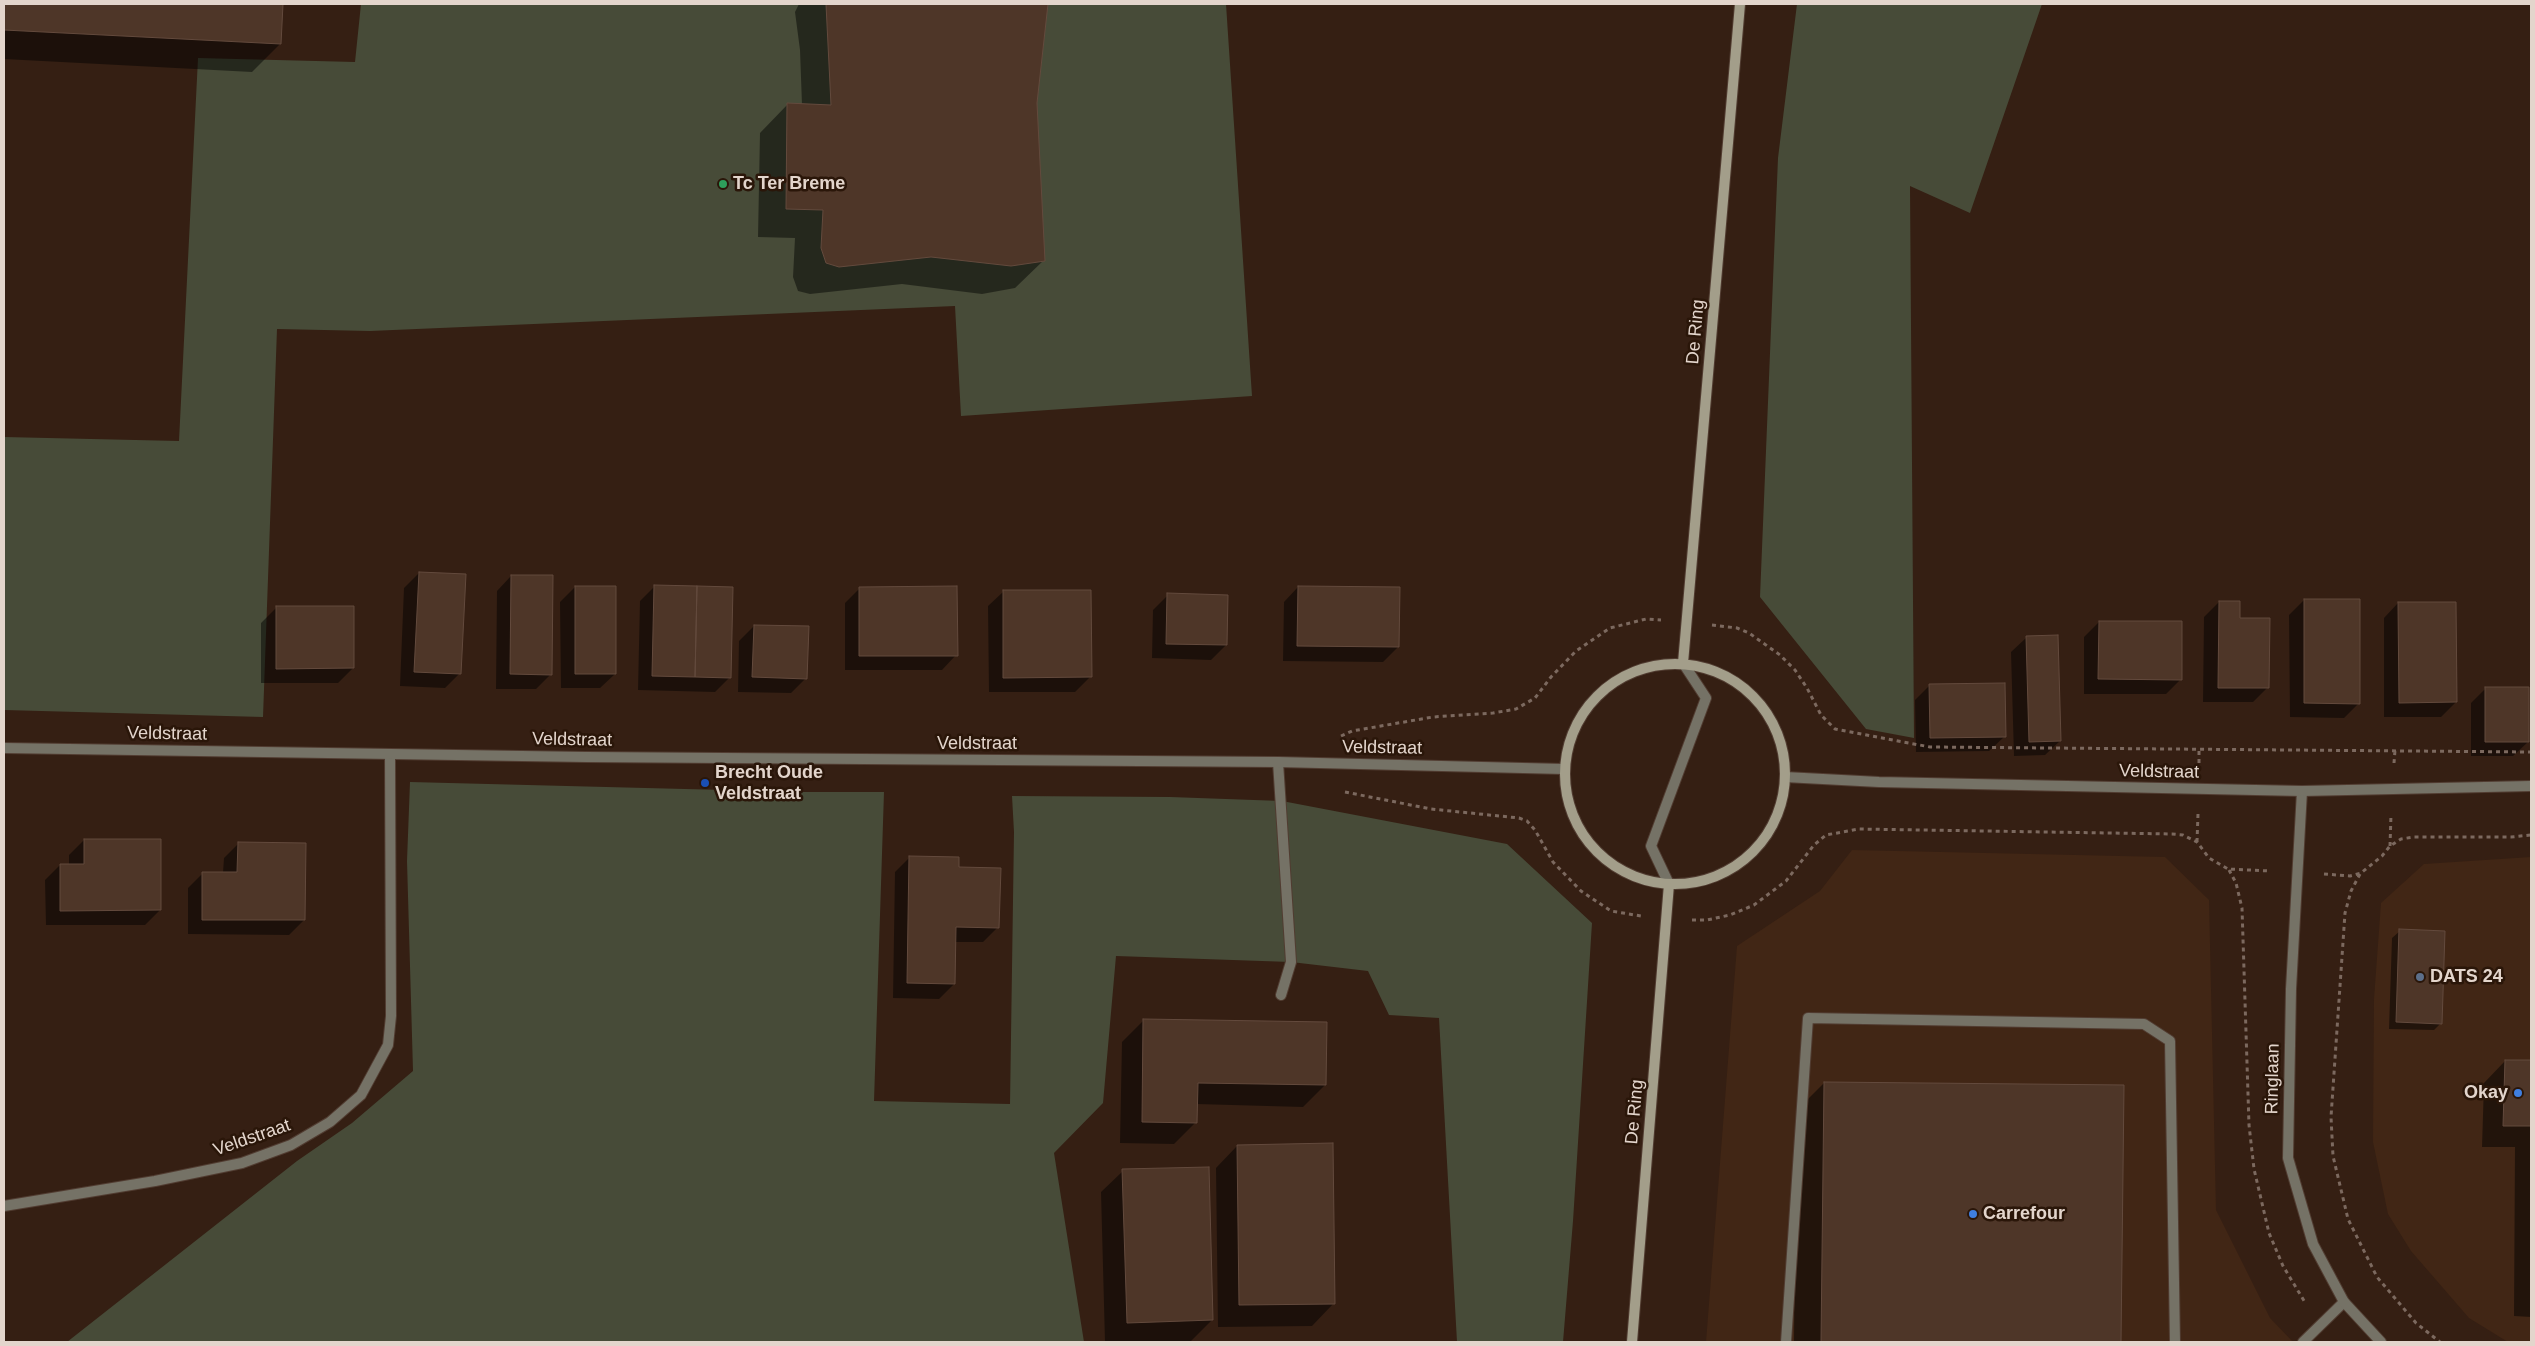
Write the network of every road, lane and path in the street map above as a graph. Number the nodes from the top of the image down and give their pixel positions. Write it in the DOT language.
graph roads {
  1 [pos="1740,4"];
  2 [pos="1687,622"];
  3 [pos="1683,663"];
  4 [pos="1333,739"];
  5 [pos="4,748"];
  6 [pos="2531,752"];
  7 [pos="390,754"];
  8 [pos="1278,762"];
  9 [pos="1564,769"];
  10 [pos="1785,776"];
  11 [pos="2531,786"];
  12 [pos="1341,791"];
  13 [pos="2302,791"];
  14 [pos="2531,835"];
  15 [pos="2298,872"];
  16 [pos="2361,874"];
  17 [pos="1669,884"];
  18 [pos="1667,919"];
  19 [pos="1282,995"];
  20 [pos="4,1206"];
  21 [pos="2344,1302"];
  22 [pos="1632,1342"];
  23 [pos="1786,1342"];
  24 [pos="2175,1342"];
  25 [pos="2303,1342"];
  26 [pos="2381,1342"];
  27 [pos="2440,1342"];
  1 -- 2 [label="main road, De Ring"];
  2 -- 3 [label="main road, De Ring"];
  2 -- 4 [label="path"];
  2 -- 6 [label="path"];
  3 -- 9 [label="main road"];
  3 -- 10 [label="main road"];
  3 -- 17 [label="street"];
  5 -- 7 [label="street, Veldstraat"];
  7 -- 8 [label="street, Veldstraat"];
  7 -- 20 [label="street, Veldstraat"];
  8 -- 9 [label="street, Veldstraat"];
  8 -- 19 [label="street"];
  9 -- 17 [label="main road"];
  10 -- 13 [label="street, Veldstraat"];
  10 -- 17 [label="main road"];
  11 -- 13 [label="street, Veldstraat"];
  12 -- 18 [label="path"];
  13 -- 15 [label="street, Ringlaan"];
  14 -- 16 [label="path"];
  15 -- 16 [label="path"];
  15 -- 18 [label="path"];
  15 -- 21 [label="street, Ringlaan"];
  16 -- 27 [label="path"];
  17 -- 18 [label="main road, De Ring"];
  18 -- 22 [label="main road, De Ring"];
  21 -- 25 [label="street"];
  21 -- 26 [label="street, Ringlaan"];
  23 -- 24 [label="street"];
}
